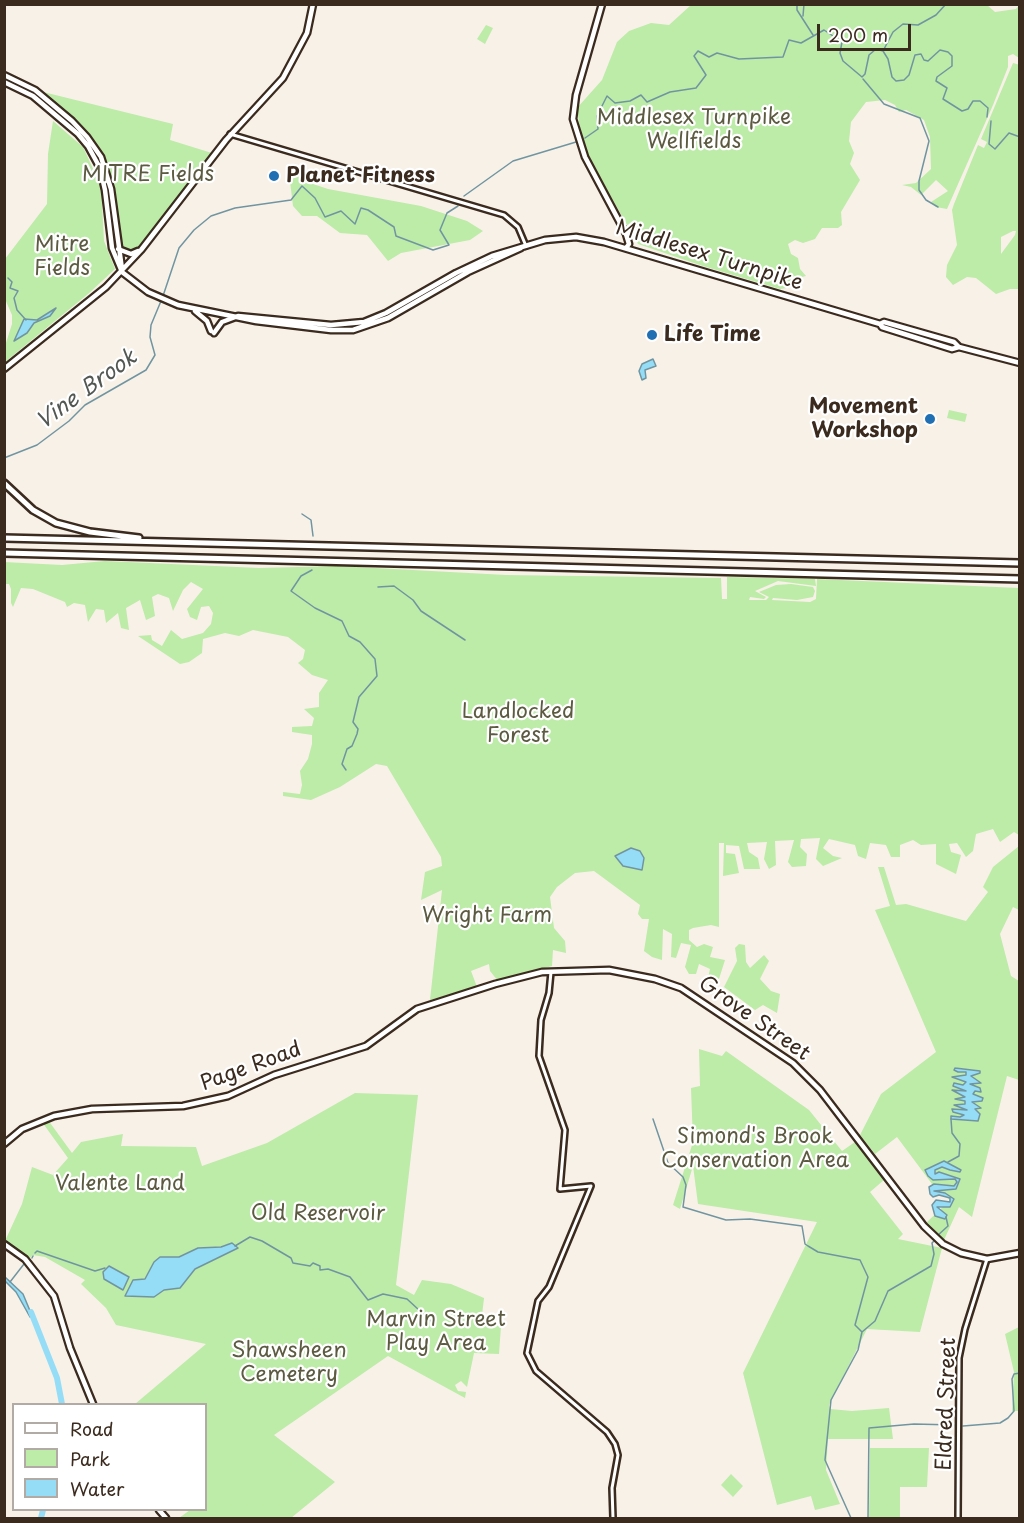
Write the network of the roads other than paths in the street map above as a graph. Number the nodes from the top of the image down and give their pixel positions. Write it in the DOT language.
graph roads {
  1 [pos="313,4"];
  2 [pos="602,4"];
  3 [pos="4,75"];
  4 [pos="4,82"];
  5 [pos="230,135"];
  6 [pos="526,246"];
  7 [pos="626,248"];
  8 [pos="118,249"];
  9 [pos="141,250"];
  10 [pos="123,272"];
  11 [pos="193,309"];
  12 [pos="238,316"];
  13 [pos="1020,363"];
  14 [pos="4,369"];
  15 [pos="4,483"];
  16 [pos="4,538"];
  17 [pos="170,542"];
  18 [pos="4,553"];
  19 [pos="1020,563"];
  20 [pos="1020,579"];
  21 [pos="551,970"];
  22 [pos="430,1004"];
  23 [pos="4,1144"];
  24 [pos="4,1244"];
  25 [pos="1020,1253"];
  26 [pos="987,1258"];
  27 [pos="93,1403"];
  28 [pos="613,1518"];
  29 [pos="958,1518"];
  1 -- 5 [label="main road"];
  2 -- 7 [label="main road"];
  3 -- 8 [label="main road"];
  4 -- 10 [label="main road"];
  5 -- 6 [label="street"];
  5 -- 9 [label="main road"];
  6 -- 7 [label="main road, Middlesex Turnpike"];
  6 -- 12 [label="main road, Middlesex Turnpike"];
  7 -- 13 [label="main road, Middlesex Turnpike"];
  8 -- 9 [label="main road"];
  8 -- 10 [label="main road"];
  9 -- 10 [label="main road"];
  10 -- 11 [label="main road, Middlesex Turnpike"];
  10 -- 14 [label="main road"];
  11 -- 12 [label="main road, Middlesex Turnpike"];
  11 -- 12 [label="main road"];
  15 -- 17 [label="highway"];
  16 -- 17 [label="highway"];
  17 -- 19 [label="highway"];
  18 -- 20 [label="highway"];
  21 -- 22 [label="main road, Grove Street"];
  21 -- 26 [label="main road, Grove Street"];
  21 -- 28 [label="street"];
  22 -- 23 [label="main road, Page Road"];
  24 -- 27 [label="main road"];
  25 -- 26 [label="main road, Grove Street"];
  26 -- 29 [label="street, Eldred Street"];
}
